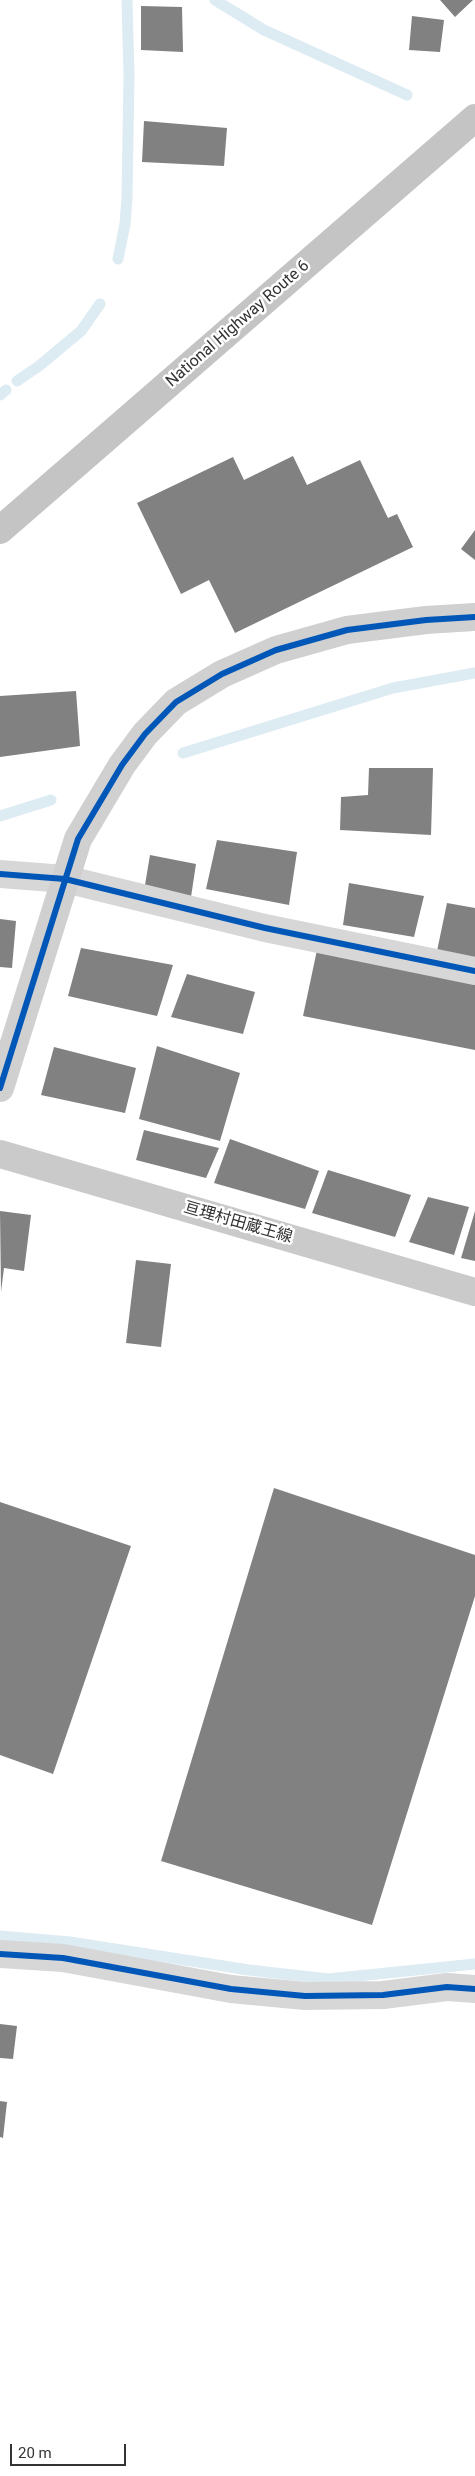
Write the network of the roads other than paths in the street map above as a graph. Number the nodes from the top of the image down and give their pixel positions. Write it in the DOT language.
graph roads {
  1 [pos="475,118"];
  2 [pos="0,530"];
  3 [pos="475,618"];
  4 [pos="0,874"];
  5 [pos="65,879"];
  6 [pos="475,971"];
  7 [pos="0,1088"];
  8 [pos="0,1154"];
  9 [pos="475,1292"];
  10 [pos="0,1954"];
  11 [pos="475,1989"];
  1 -- 2 [label="highway, National Highway Route 6"];
  3 -- 5 [label="street"];
  4 -- 5 [label="street"];
  5 -- 6 [label="street"];
  5 -- 7 [label="street"];
  8 -- 9 [label="main road, 亘理村田蔵王線"];
  10 -- 11 [label="street"];
}
